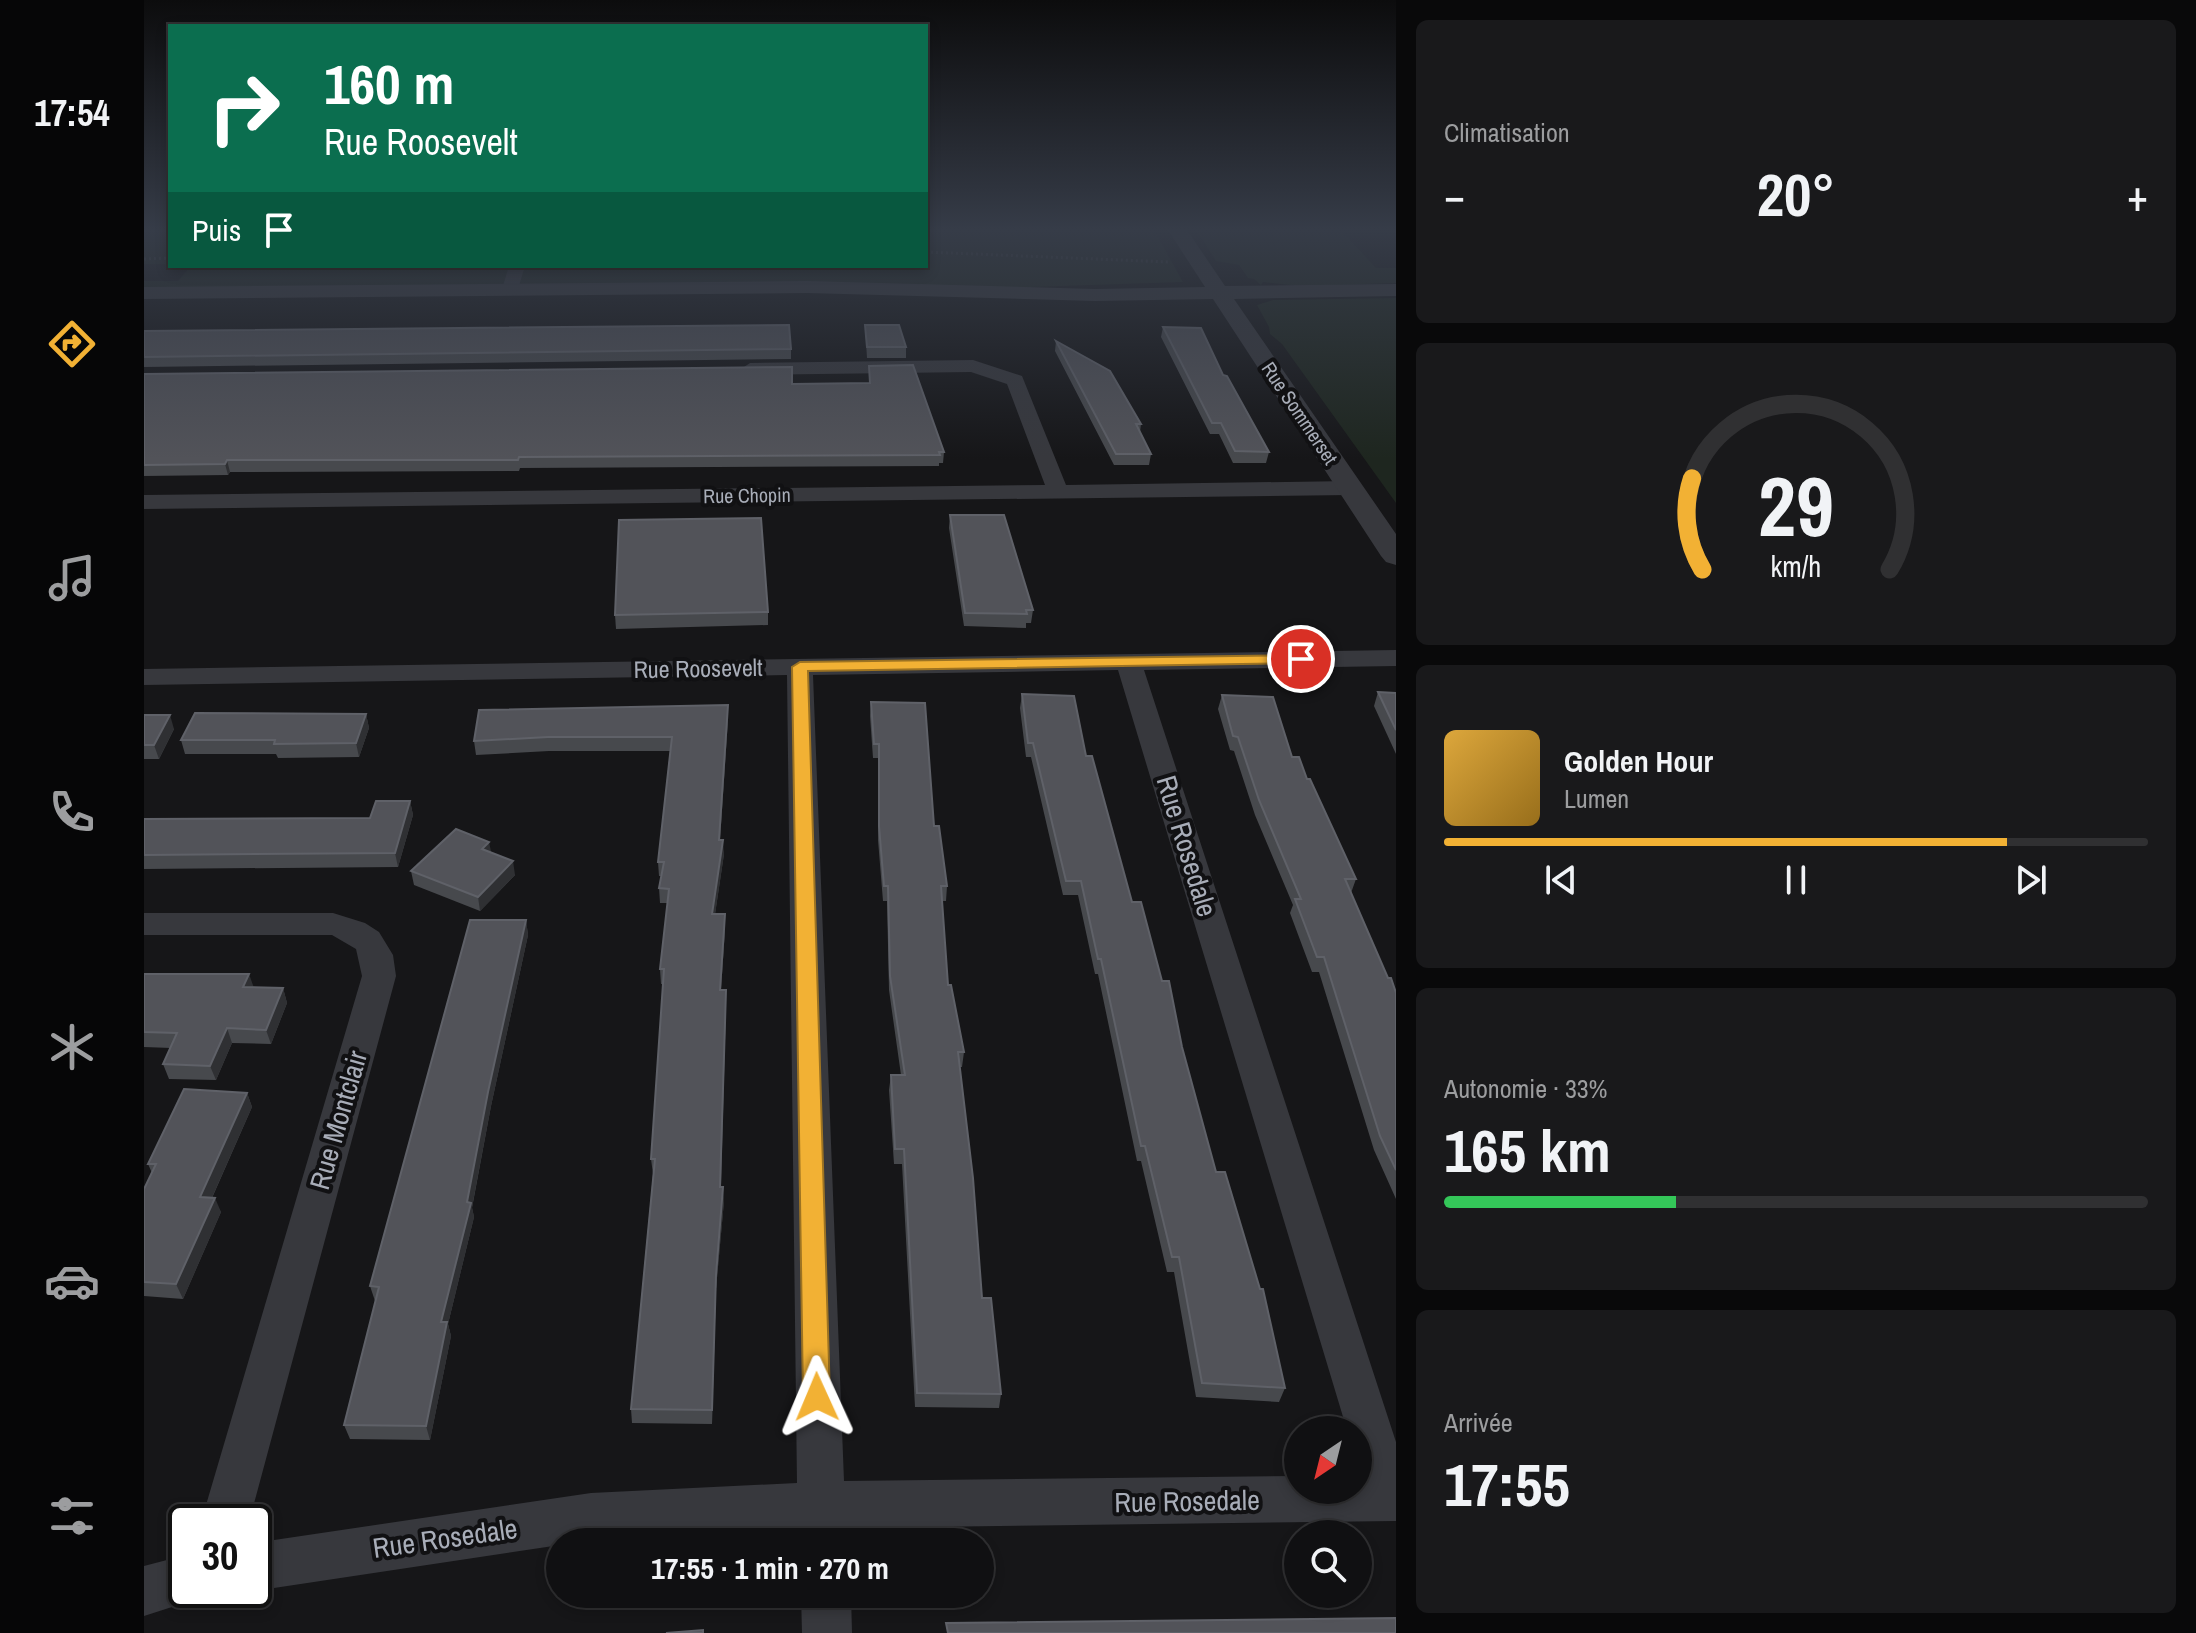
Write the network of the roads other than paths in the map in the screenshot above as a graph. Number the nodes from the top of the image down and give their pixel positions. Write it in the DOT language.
graph roads {
  1 [pos="1228,306"];
  2 [pos="734,369"];
  3 [pos="1350,488"];
  4 [pos="1058,491"];
  5 [pos="144,502"];
  6 [pos="1396,556"];
  7 [pos="1396,658"];
  8 [pos="1128,661"];
  9 [pos="800,667"];
  10 [pos="144,677"];
  11 [pos="144,924"];
  12 [pos="230,1504"];
  13 [pos="824,1523"];
  14 [pos="272,1564"];
  15 [pos="168,1585"];
  16 [pos="144,1591"];
  17 [pos="826,1608"];
  18 [pos="827,1633"];
  1 -- 3 [label="street, Rue Sommerset"];
  2 -- 4 [label="street"];
  3 -- 4 [label="street, Rue Chopin"];
  3 -- 6 [label="street, Rue Sommerset"];
  4 -- 5 [label="street, Rue Chopin"];
  7 -- 8 [label="street, Rue Roosevelt"];
  8 -- 9 [label="street, Rue Roosevelt"];
  8 -- 13 [label="street, Rue Rosedale"];
  9 -- 10 [label="street, Rue Roosevelt"];
  9 -- 13 [label="street"];
  11 -- 12 [label="street, Rue Montclair"];
  13 -- 14 [label="street, Rue Rosedale"];
  15 -- 16 [label="street"];
  17 -- 18 [label="street"];
}
